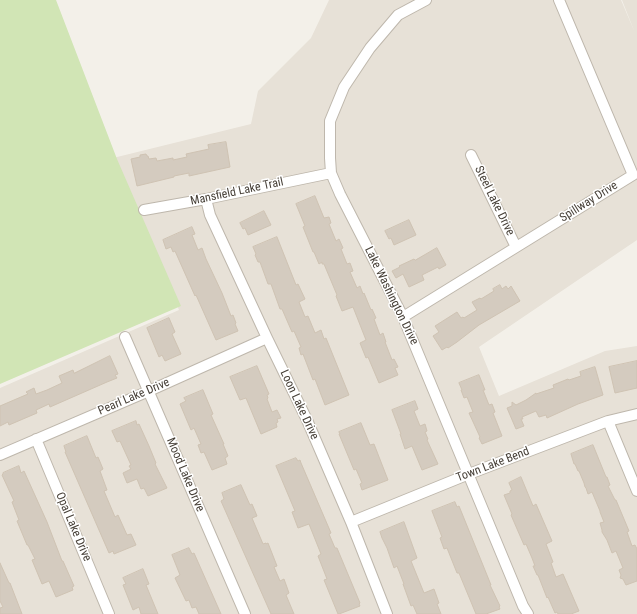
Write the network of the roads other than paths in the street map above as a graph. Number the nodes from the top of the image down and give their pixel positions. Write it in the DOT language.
graph roads {
  1 [pos="426,0"];
  2 [pos="559,0"];
  3 [pos="471,155"];
  4 [pos="331,172"];
  5 [pos="206,199"];
  6 [pos="144,210"];
  7 [pos="516,248"];
  8 [pos="403,317"];
  9 [pos="124,337"];
  10 [pos="267,338"];
  11 [pos="149,392"];
  12 [pos="637,414"];
  13 [pos="608,421"];
  14 [pos="36,439"];
  15 [pos="0,455"];
  16 [pos="469,474"];
  17 [pos="637,491"];
  18 [pos="351,522"];
  19 [pos="109,614"];
  20 [pos="245,614"];
  21 [pos="388,614"];
  22 [pos="528,614"];
  1 -- 4 [label="street, Lake Washington Drive"];
  2 -- 7 [label="street, Spillway Drive"];
  3 -- 7 [label="street, Steel Lake Drive"];
  4 -- 5 [label="street, Mansfield Lake Trail"];
  4 -- 8 [label="street, Lake Washington Drive"];
  5 -- 6 [label="street, Mansfield Lake Trail"];
  5 -- 10 [label="street, Loon Lake Drive"];
  7 -- 8 [label="street, Spillway Drive"];
  8 -- 16 [label="street, Lake Washington Drive"];
  9 -- 11 [label="street, Mood Lake Drive"];
  10 -- 11 [label="street, Pearl Lake Drive"];
  10 -- 18 [label="street, Loon Lake Drive"];
  11 -- 14 [label="street, Pearl Lake Drive"];
  11 -- 20 [label="street, Mood Lake Drive"];
  12 -- 13 [label="street, Town Lake Bend"];
  13 -- 16 [label="street, Town Lake Bend"];
  13 -- 17 [label="street"];
  14 -- 15 [label="street, Pearl Lake Drive"];
  14 -- 19 [label="street, Opal Lake Drive"];
  16 -- 18 [label="street, Town Lake Bend"];
  16 -- 22 [label="street, Lake Washington Drive"];
  18 -- 21 [label="street, Loon Lake Drive"];
}
